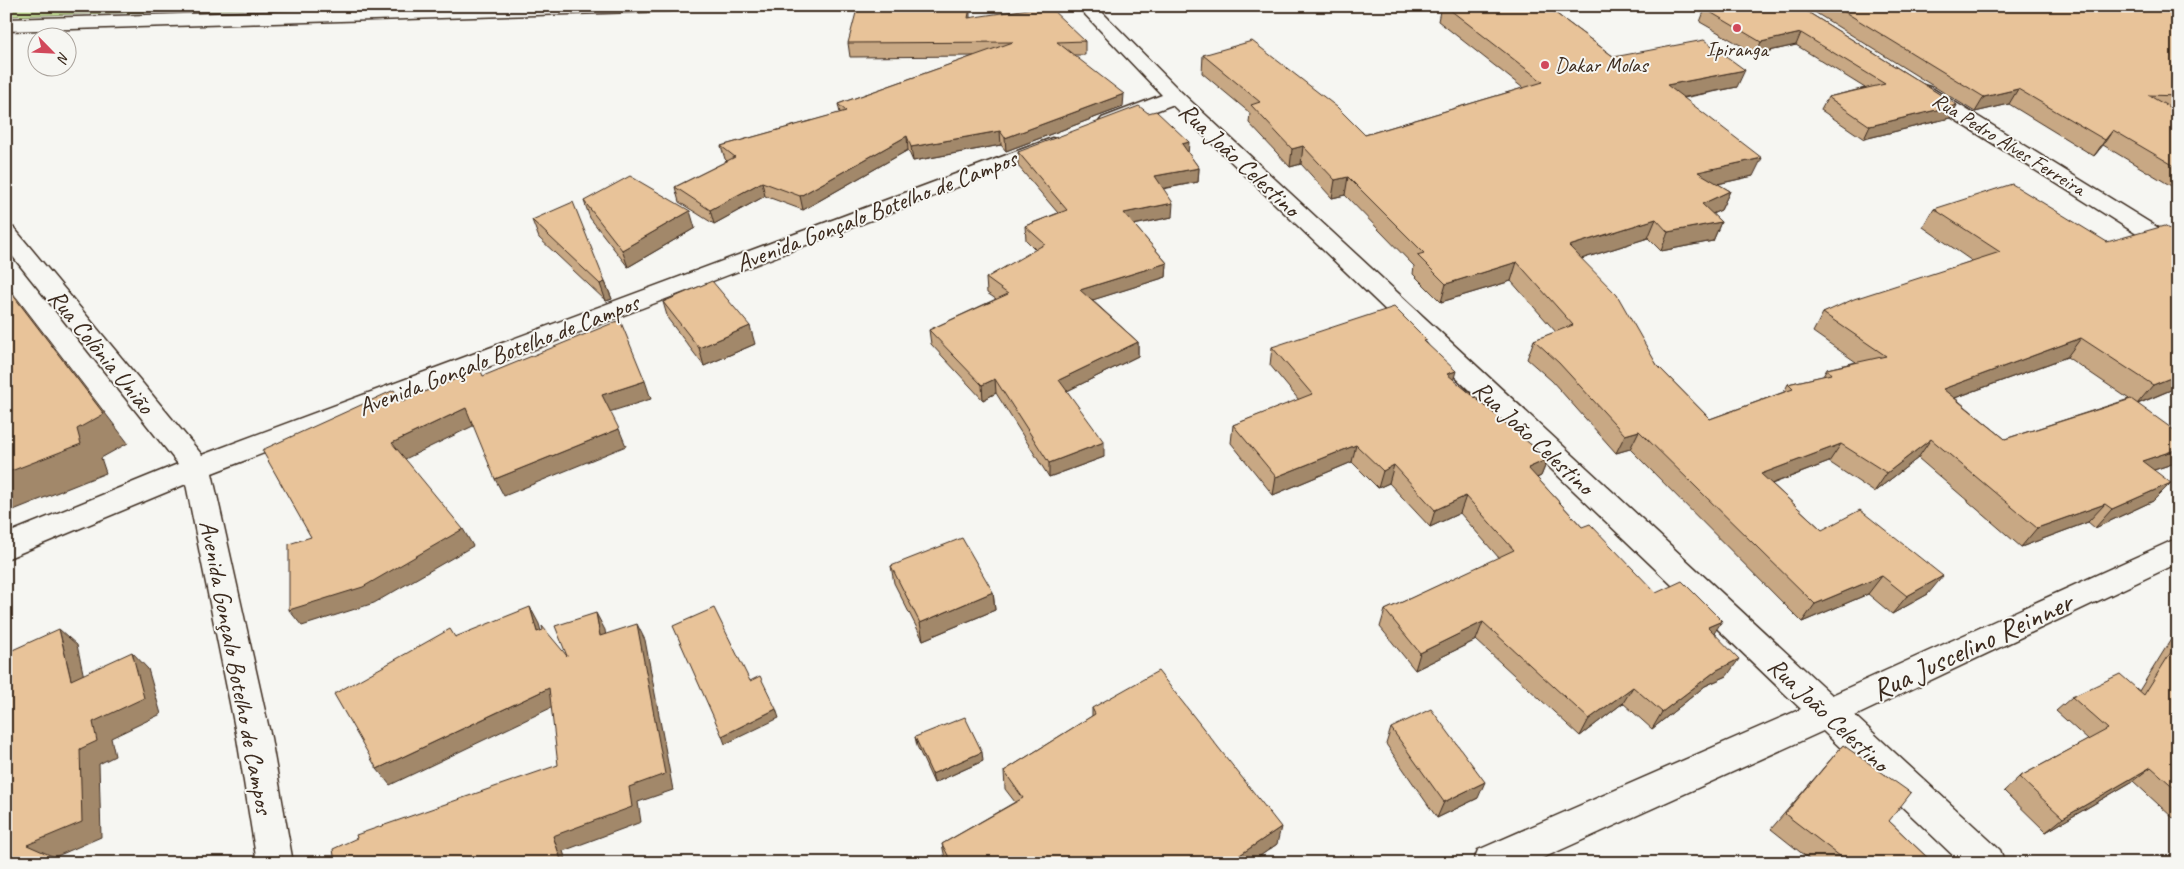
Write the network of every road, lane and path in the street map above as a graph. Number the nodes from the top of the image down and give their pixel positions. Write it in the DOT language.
graph roads {
  1 [pos="670,6"];
  2 [pos="1086,6"];
  3 [pos="6,25"];
  4 [pos="1907,80"];
  5 [pos="1175,97"];
  6 [pos="6,233"];
  7 [pos="2178,250"];
  8 [pos="197,468"];
  9 [pos="6,547"];
  10 [pos="2178,550"];
  11 [pos="1828,713"];
  12 [pos="275,863"];
  13 [pos="1491,863"];
  14 [pos="1987,863"];
  1 -- 3 [label="street"];
  2 -- 5 [label="street, Rua João Celestino"];
  4 -- 7 [label="street, Rua Pedro Alves Ferreira"];
  5 -- 8 [label="street, Avenida Gonçalo Botelho de Campos"];
  5 -- 11 [label="street, Rua João Celestino"];
  6 -- 8 [label="street, Rua Colônia União"];
  8 -- 9 [label="street"];
  8 -- 12 [label="street, Avenida Gonçalo Botelho de Campos"];
  10 -- 11 [label="street, Rua Juscelino Reinner"];
  11 -- 13 [label="street, Rua Juscelino Reinner"];
  11 -- 14 [label="street, Rua João Celestino"];
}
